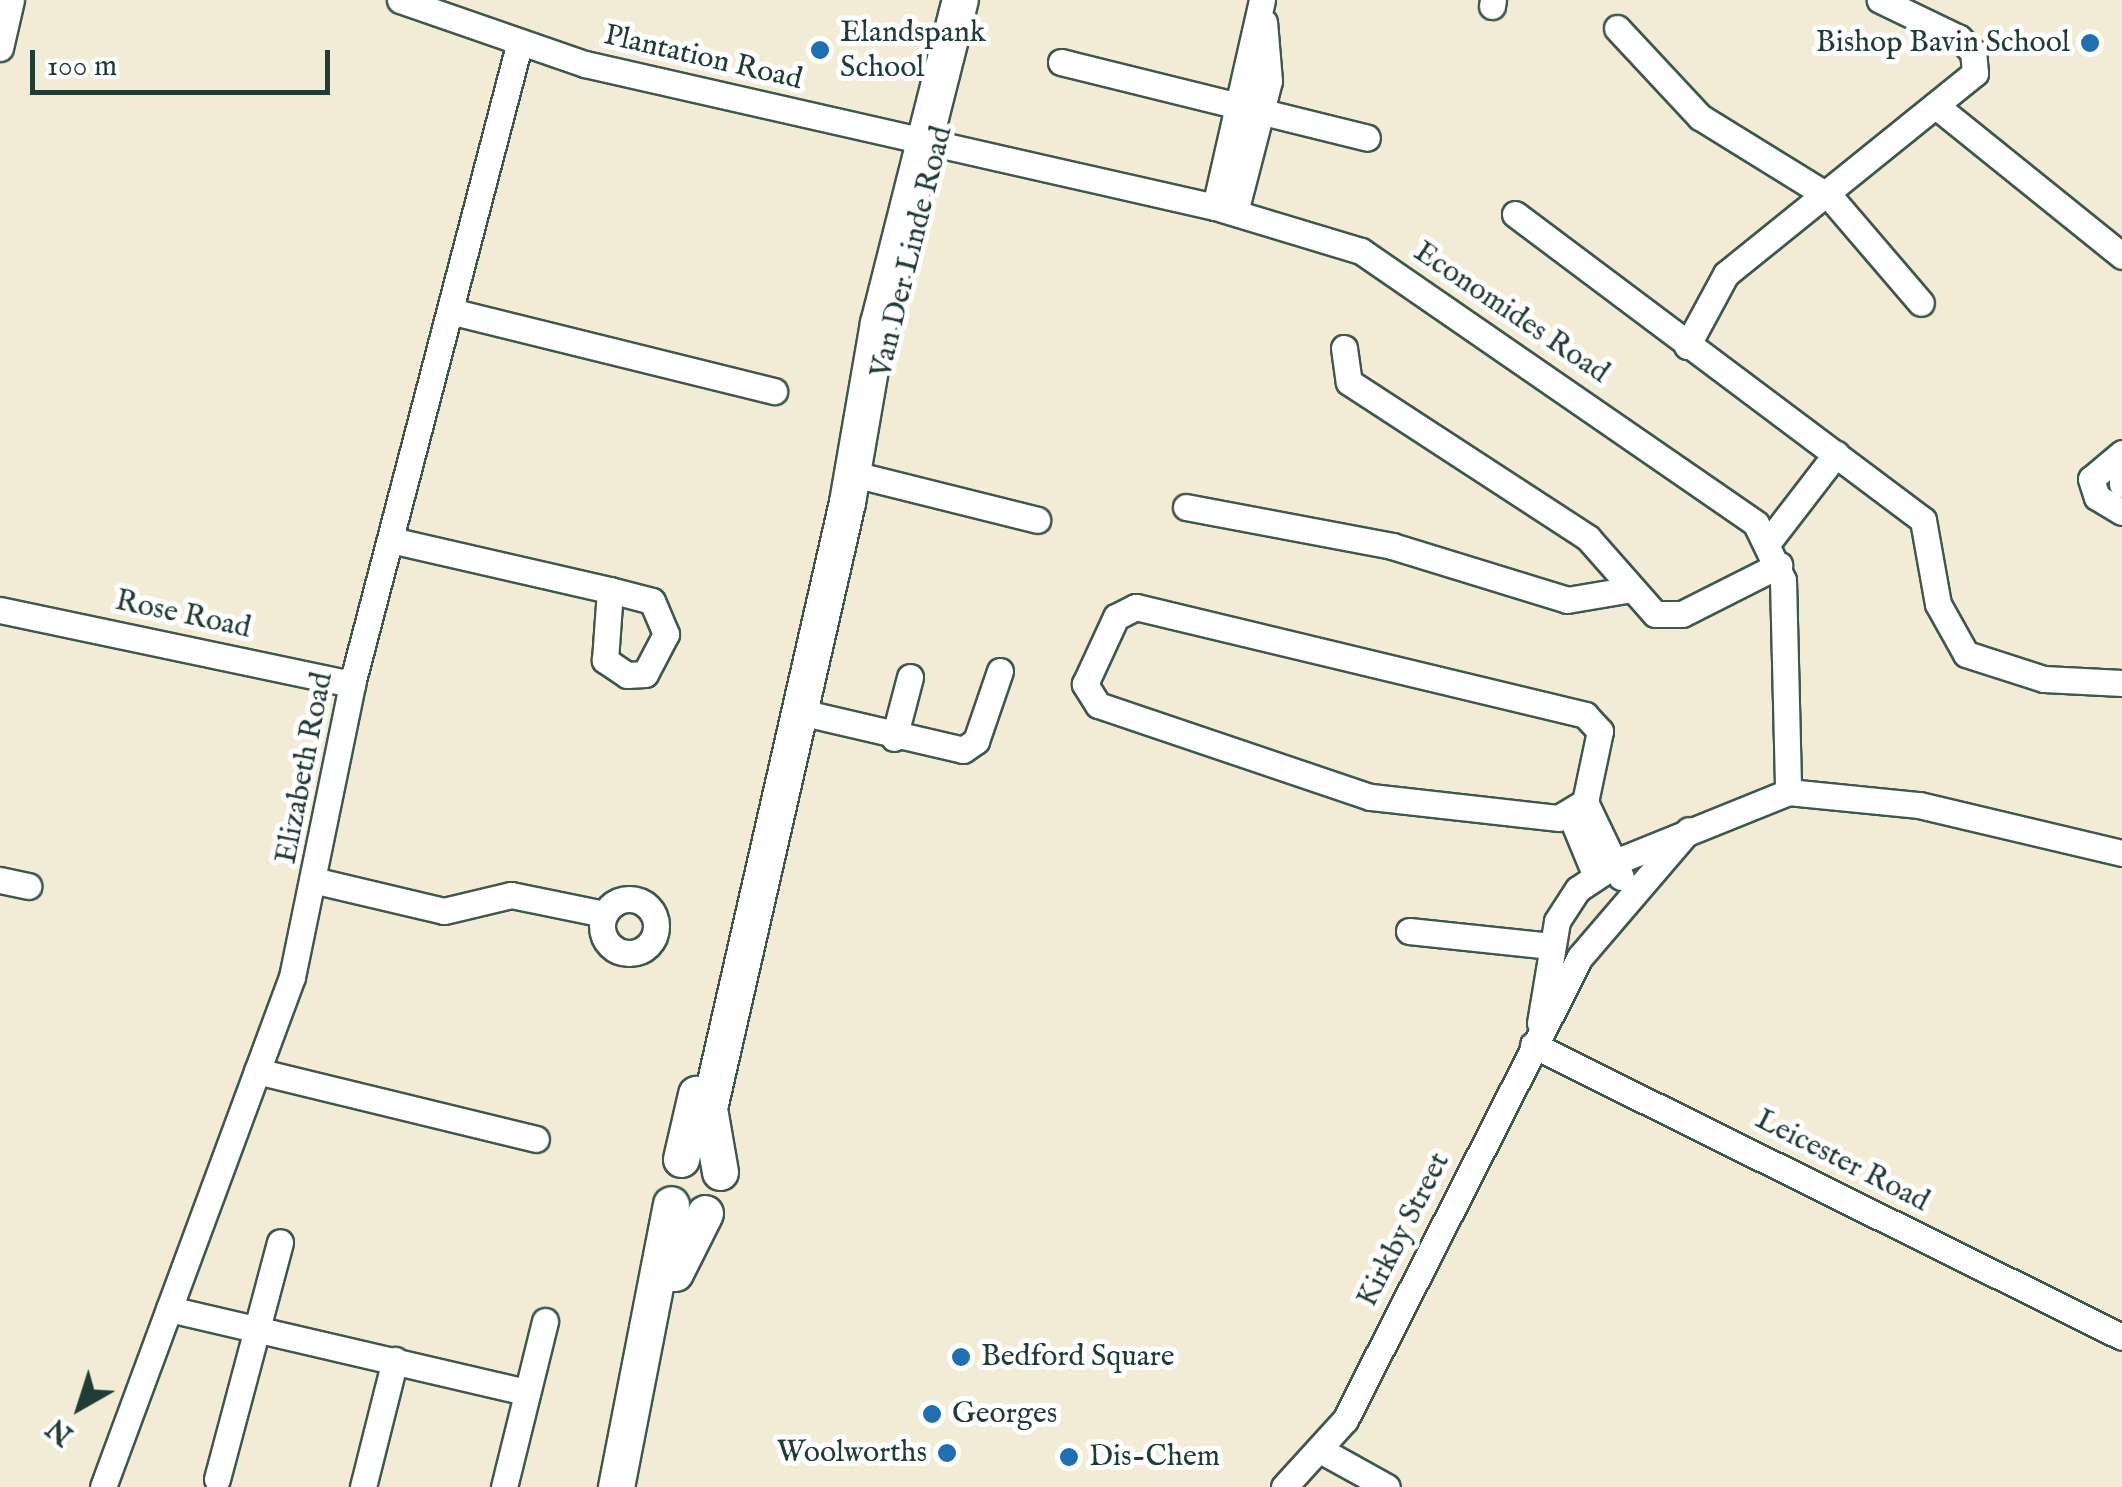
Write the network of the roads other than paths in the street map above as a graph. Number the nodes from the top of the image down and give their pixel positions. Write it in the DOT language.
graph roads {
  1 [pos="11,0"];
  2 [pos="400,0"];
  3 [pos="960,0"];
  4 [pos="973,0"];
  5 [pos="1880,0"];
  6 [pos="1262,6"];
  7 [pos="1617,28"];
  8 [pos="519,45"];
  9 [pos="0,48"];
  10 [pos="1062,62"];
  11 [pos="1252,106"];
  12 [pos="1940,108"];
  13 [pos="1367,138"];
  14 [pos="930,141"];
  15 [pos="1831,198"];
  16 [pos="1225,209"];
  17 [pos="1515,214"];
  18 [pos="2122,256"];
  19 [pos="1921,302"];
  20 [pos="450,311"];
  21 [pos="1687,346"];
  22 [pos="1344,348"];
  23 [pos="774,391"];
  24 [pos="2122,453"];
  25 [pos="1836,454"];
  26 [pos="2122,462"];
  27 [pos="852,484"];
  28 [pos="2122,484"];
  29 [pos="1186,507"];
  30 [pos="2122,512"];
  31 [pos="1037,520"];
  32 [pos="391,540"];
  33 [pos="1768,541"];
  34 [pos="1780,565"];
  35 [pos="1632,589"];
  36 [pos="610,590"];
  37 [pos="0,610"];
  38 [pos="1000,670"];
  39 [pos="910,677"];
  40 [pos="2122,683"];
  41 [pos="352,684"];
  42 [pos="796,711"];
  43 [pos="894,738"];
  44 [pos="785,755"];
  45 [pos="1788,792"];
  46 [pos="1578,809"];
  47 [pos="1689,830"];
  48 [pos="2122,852"];
  49 [pos="1604,869"];
  50 [pos="0,880"];
  51 [pos="317,881"];
  52 [pos="28,886"];
  53 [pos="1631,894"];
  54 [pos="604,914"];
  55 [pos="1410,931"];
  56 [pos="1550,949"];
  57 [pos="1580,957"];
  58 [pos="1535,1040"];
  59 [pos="257,1071"];
  60 [pos="536,1139"];
  61 [pos="681,1160"];
  62 [pos="720,1172"];
  63 [pos="671,1204"];
  64 [pos="705,1212"];
  65 [pos="280,1242"];
  66 [pos="168,1309"];
  67 [pos="544,1322"];
  68 [pos="257,1329"];
  69 [pos="2122,1337"];
  70 [pos="394,1360"];
  71 [pos="640,1390"];
  72 [pos="526,1392"];
  73 [pos="1322,1450"];
  74 [pos="217,1479"];
  75 [pos="103,1487"];
  76 [pos="363,1487"];
  77 [pos="504,1487"];
  78 [pos="616,1487"];
  79 [pos="1284,1487"];
  80 [pos="1387,1487"];
  1 -- 9 [label="street"];
  2 -- 8 [label="street, Plantation Road"];
  3 -- 14 [label="main road, Van Der Linde Road"];
  4 -- 14 [label="main road, Van Der Linde Road"];
  5 -- 12 [label="street"];
  6 -- 11 [label="street"];
  7 -- 15 [label="street"];
  8 -- 14 [label="street, Plantation Road"];
  8 -- 20 [label="street, Elizabeth Road"];
  10 -- 11 [label="street"];
  11 -- 13 [label="street"];
  11 -- 16 [label="street"];
  12 -- 15 [label="street"];
  12 -- 18 [label="street"];
  14 -- 16 [label="street, Economides Road"];
  14 -- 27 [label="main road, Van Der Linde Road"];
  15 -- 19 [label="street"];
  15 -- 21 [label="street"];
  16 -- 33 [label="street, Economides Road"];
  17 -- 21 [label="street"];
  20 -- 23 [label="street"];
  20 -- 32 [label="street, Elizabeth Road"];
  21 -- 25 [label="street"];
  22 -- 35 [label="street"];
  24 -- 30 [label="street"];
  25 -- 33 [label="street"];
  25 -- 40 [label="street"];
  26 -- 28 [label="street"];
  27 -- 31 [label="street"];
  27 -- 42 [label="main road, Van Der Linde Road"];
  29 -- 35 [label="street"];
  32 -- 36 [label="street"];
  32 -- 41 [label="street, Elizabeth Road"];
  33 -- 34 [label="street, Economides Road"];
  34 -- 35 [label="street"];
  34 -- 45 [label="street, Economides Road"];
  37 -- 41 [label="street, Rose Road"];
  38 -- 43 [label="street"];
  39 -- 43 [label="street"];
  41 -- 51 [label="street, Elizabeth Road"];
  42 -- 43 [label="street"];
  42 -- 44 [label="main road, Van Der Linde Road"];
  44 -- 61 [label="main road, Van Der Linde Road"];
  44 -- 62 [label="main road, Van Der Linde Road"];
  45 -- 47 [label="street, Kirkby Street"];
  45 -- 48 [label="street, Kirkby Street"];
  46 -- 46 [label="street"];
  46 -- 49 [label="street"];
  47 -- 49 [label="street, Kirkby Street"];
  47 -- 53 [label="street, Kirkby Street"];
  49 -- 53 [label="street"];
  49 -- 56 [label="street, Kirkby Street"];
  50 -- 52 [label="street"];
  51 -- 54 [label="street"];
  51 -- 59 [label="street, Elizabeth Road"];
  53 -- 57 [label="street, Kirkby Street"];
  55 -- 56 [label="street"];
  56 -- 57 [label="street"];
  56 -- 58 [label="street, Kirkby Street"];
  57 -- 58 [label="street, Kirkby Street"];
  58 -- 69 [label="street, Leicester Road"];
  58 -- 73 [label="street, Kirkby Street"];
  59 -- 60 [label="street"];
  59 -- 66 [label="street, Elizabeth Road"];
  61 -- 62 [label="main road"];
  61 -- 63 [label="main road"];
  62 -- 64 [label="main road"];
  63 -- 64 [label="main road"];
  63 -- 71 [label="main road"];
  64 -- 71 [label="main road"];
  65 -- 68 [label="street"];
  66 -- 68 [label="street"];
  66 -- 75 [label="street, Elizabeth Road"];
  67 -- 72 [label="street"];
  68 -- 70 [label="street"];
  68 -- 74 [label="street"];
  70 -- 72 [label="street"];
  70 -- 76 [label="street"];
  71 -- 78 [label="main road"];
  72 -- 77 [label="street"];
  73 -- 79 [label="street, Kirkby Street"];
  73 -- 80 [label="street"];
}
